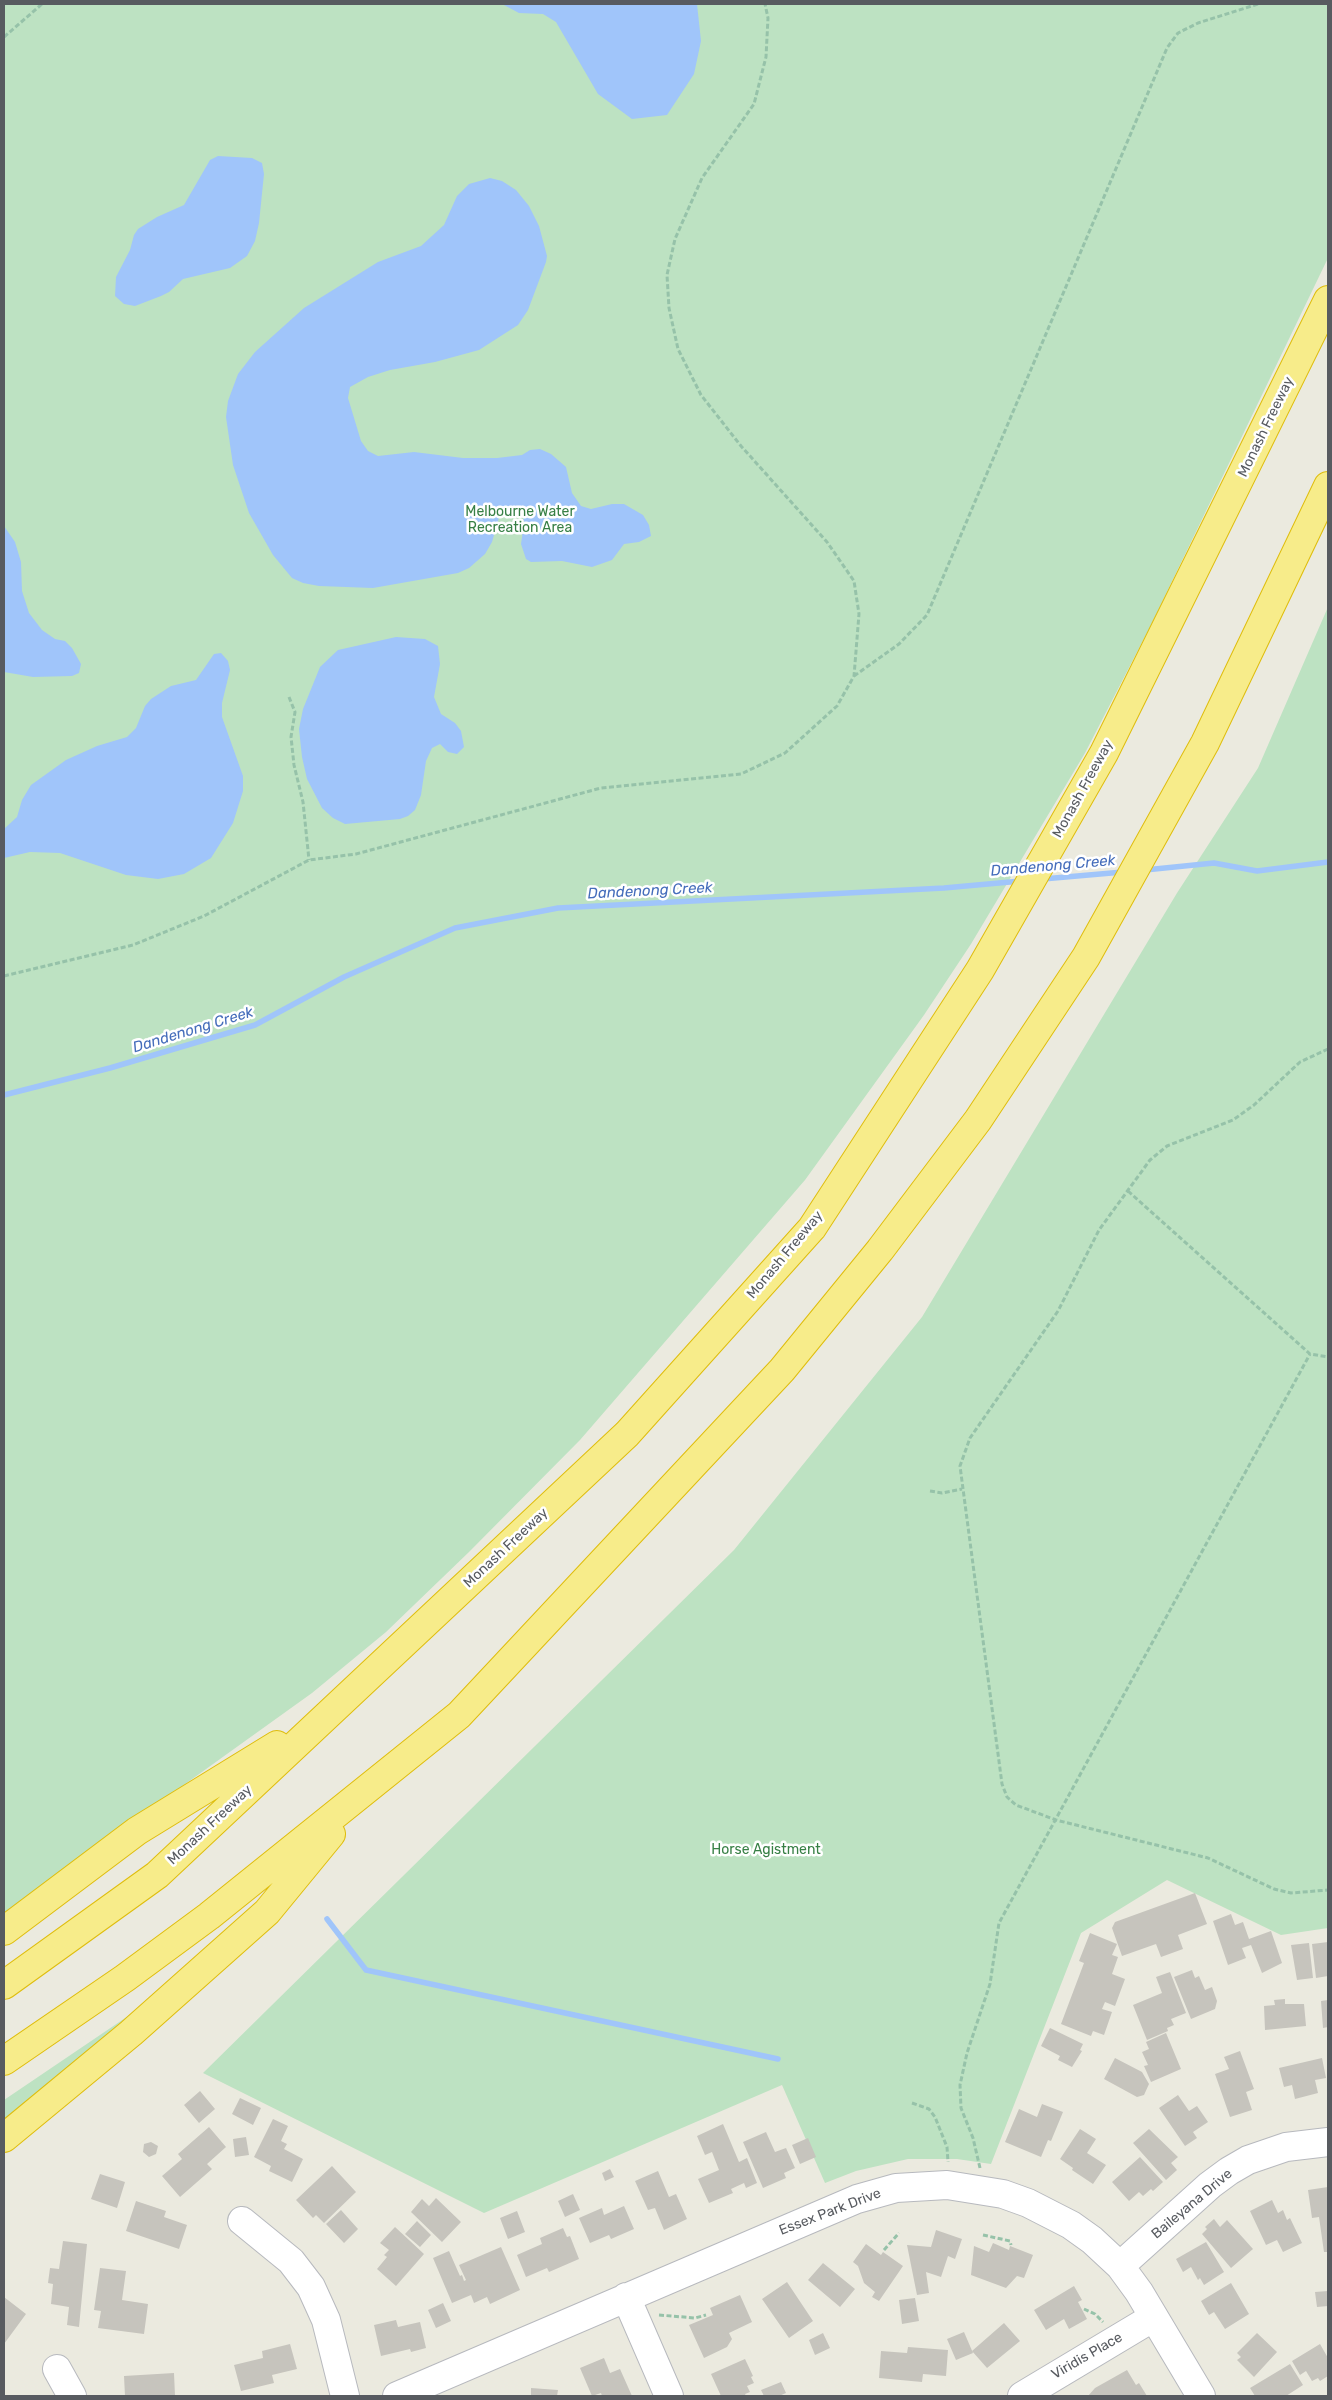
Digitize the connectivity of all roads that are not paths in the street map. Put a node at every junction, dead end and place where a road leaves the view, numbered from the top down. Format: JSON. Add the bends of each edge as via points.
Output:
{"nodes":[{"id":1,"x":1328,"y":300,"type":"edge"},
{"id":2,"x":1328,"y":486,"type":"edge"},
{"id":3,"x":324,"y":1716,"type":"junction"},
{"id":4,"x":371,"y":1784,"type":"junction"},
{"id":5,"x":4,"y":1931,"type":"edge"},
{"id":6,"x":4,"y":1984,"type":"edge"},
{"id":7,"x":4,"y":2061,"type":"edge"},
{"id":8,"x":4,"y":2138,"type":"edge"},
{"id":9,"x":1328,"y":2142,"type":"edge"},
{"id":10,"x":242,"y":2221,"type":"dead end"},
{"id":11,"x":1120,"y":2266,"type":"junction"},
{"id":12,"x":626,"y":2297,"type":"junction"},
{"id":13,"x":1154,"y":2316,"type":"junction"},
{"id":14,"x":57,"y":2369,"type":"dead end"},
{"id":15,"x":72,"y":2396,"type":"edge"},
{"id":16,"x":345,"y":2396,"type":"edge"},
{"id":17,"x":397,"y":2396,"type":"edge"},
{"id":18,"x":668,"y":2396,"type":"edge"},
{"id":19,"x":1022,"y":2396,"type":"edge"},
{"id":20,"x":1201,"y":2396,"type":"edge"}],
"edges":[{"from":1,"to":3,"type":"highway","name":"Monash Freeway","via":[[1104,753],[980,970],[812,1228],[628,1434]]},
{"from":2,"to":4,"type":"highway","via":[[1204,744],[1086,957],[978,1120],[880,1250],[782,1370],[460,1715]]},
{"from":3,"to":5,"type":"highway","via":[[137,1831]]},
{"from":3,"to":6,"type":"highway","name":"Monash Freeway","via":[[157,1875]]},
{"from":4,"to":7,"type":"highway","via":[[209,1916]]},
{"from":4,"to":8,"type":"highway","via":[[267,1912],[145,2021]]},
{"from":9,"to":11,"type":"street","name":"Baileyana Drive","via":[[1278,2149],[1229,2171]]},
{"from":10,"to":16,"type":"street","via":[[291,2261],[311,2287],[326,2320]]},
{"from":11,"to":12,"type":"street","name":"Essex Park Drive","via":[[1092,2240],[1051,2214],[1003,2194],[947,2185],[912,2186],[857,2198]]},
{"from":11,"to":13,"type":"street","name":"Essex Park Drive"},
{"from":12,"to":17,"type":"street","name":"Essex Park Drive"},
{"from":12,"to":18,"type":"street"},
{"from":13,"to":19,"type":"street","name":"Viridis Place"},
{"from":13,"to":20,"type":"street","name":"Essex Park Drive"},
{"from":14,"to":15,"type":"street"}]}
